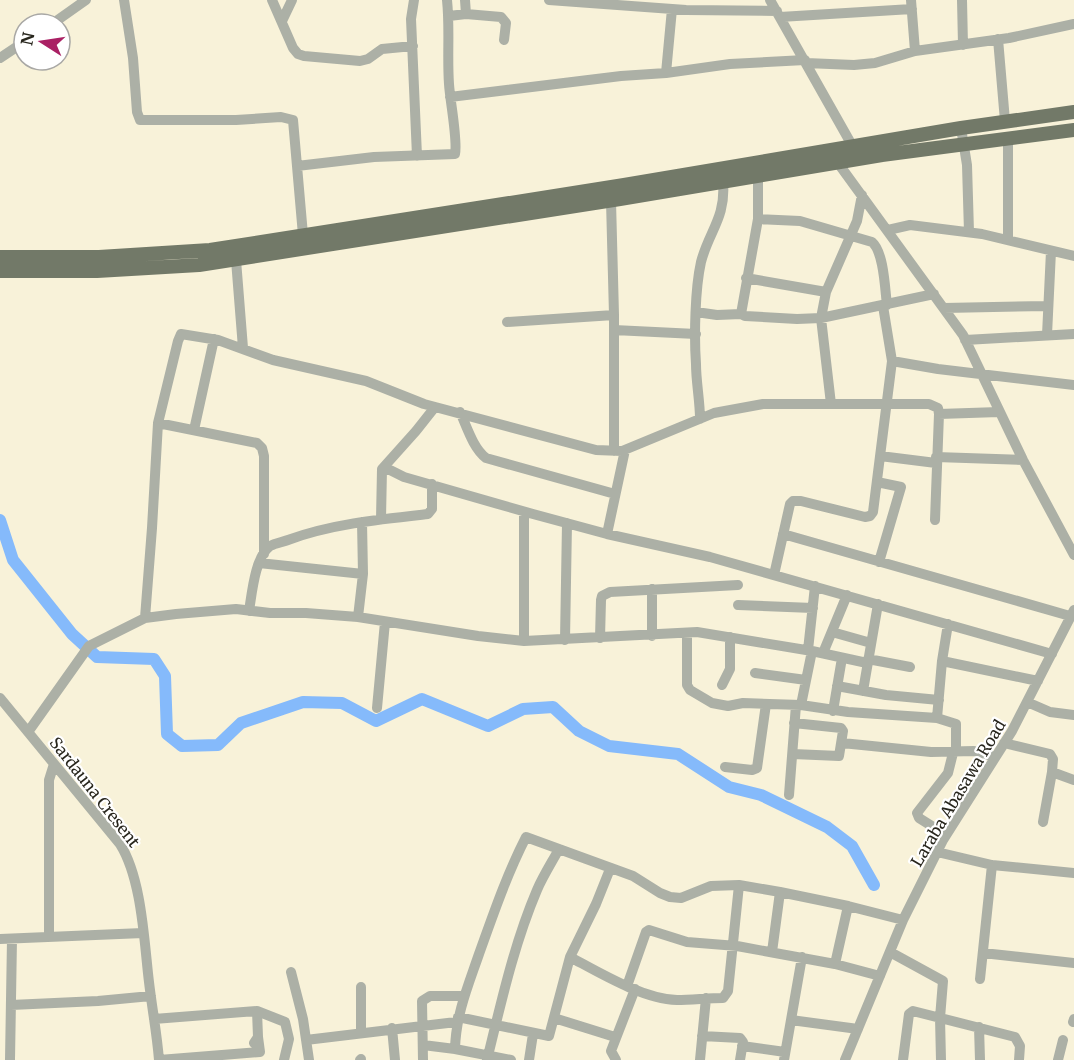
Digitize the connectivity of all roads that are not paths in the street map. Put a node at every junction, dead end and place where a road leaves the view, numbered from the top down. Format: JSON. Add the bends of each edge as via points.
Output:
{"nodes":[{"id":1,"x":86,"y":0,"type":"edge"},
{"id":2,"x":124,"y":0,"type":"edge"},
{"id":3,"x":272,"y":0,"type":"edge"},
{"id":4,"x":292,"y":0,"type":"edge"},
{"id":5,"x":414,"y":0,"type":"edge"},
{"id":6,"x":447,"y":0,"type":"edge"},
{"id":7,"x":465,"y":0,"type":"edge"},
{"id":8,"x":549,"y":0,"type":"edge"},
{"id":9,"x":770,"y":0,"type":"edge"},
{"id":10,"x":962,"y":0,"type":"edge"},
{"id":11,"x":912,"y":4,"type":"edge"},
{"id":12,"x":672,"y":9,"type":"junction"},
{"id":13,"x":69,"y":12,"type":"edge"},
{"id":14,"x":466,"y":14,"type":"junction"},
{"id":15,"x":778,"y":14,"type":"junction"},
{"id":16,"x":449,"y":16,"type":"junction"},
{"id":17,"x":282,"y":21,"type":"junction"},
{"id":18,"x":1074,"y":24,"type":"edge"},
{"id":19,"x":998,"y":39,"type":"junction"},
{"id":20,"x":504,"y":40,"type":"dead end"},
{"id":21,"x":413,"y":45,"type":"junction"},
{"id":22,"x":963,"y":45,"type":"junction"},
{"id":23,"x":915,"y":51,"type":"junction"},
{"id":24,"x":805,"y":61,"type":"junction"},
{"id":25,"x":666,"y":74,"type":"junction"},
{"id":26,"x":450,"y":97,"type":"junction"},
{"id":27,"x":1074,"y":112,"type":"edge"},
{"id":28,"x":1005,"y":121,"type":"junction"},
{"id":29,"x":961,"y":128,"type":"junction"},
{"id":30,"x":1074,"y":130,"type":"edge"},
{"id":31,"x":1008,"y":138,"type":"junction"},
{"id":32,"x":963,"y":144,"type":"junction"},
{"id":33,"x":853,"y":147,"type":"junction"},
{"id":34,"x":417,"y":156,"type":"junction"},
{"id":35,"x":838,"y":163,"type":"junction"},
{"id":36,"x":297,"y":166,"type":"junction"},
{"id":37,"x":758,"y":177,"type":"junction"},
{"id":38,"x":723,"y":182,"type":"junction"},
{"id":39,"x":862,"y":195,"type":"junction"},
{"id":40,"x":611,"y":201,"type":"junction"},
{"id":41,"x":758,"y":219,"type":"junction"},
{"id":42,"x":888,"y":230,"type":"junction"},
{"id":43,"x":969,"y":232,"type":"junction"},
{"id":44,"x":303,"y":235,"type":"junction"},
{"id":45,"x":851,"y":237,"type":"junction"},
{"id":46,"x":1008,"y":240,"type":"junction"},
{"id":47,"x":1051,"y":251,"type":"junction"},
{"id":48,"x":1074,"y":255,"type":"edge"},
{"id":49,"x":0,"y":257,"type":"edge"},
{"id":50,"x":236,"y":260,"type":"junction"},
{"id":51,"x":0,"y":271,"type":"edge"},
{"id":52,"x":746,"y":278,"type":"junction"},
{"id":53,"x":826,"y":292,"type":"junction"},
{"id":54,"x":934,"y":294,"type":"junction"},
{"id":55,"x":885,"y":306,"type":"junction"},
{"id":56,"x":1047,"y":306,"type":"junction"},
{"id":57,"x":944,"y":308,"type":"junction"},
{"id":58,"x":696,"y":312,"type":"junction"},
{"id":59,"x":741,"y":314,"type":"junction"},
{"id":60,"x":614,"y":315,"type":"junction"},
{"id":61,"x":821,"y":318,"type":"junction"},
{"id":62,"x":507,"y":322,"type":"dead end"},
{"id":63,"x":614,"y":330,"type":"junction"},
{"id":64,"x":696,"y":334,"type":"junction"},
{"id":65,"x":1074,"y":334,"type":"edge"},
{"id":66,"x":1047,"y":335,"type":"junction"},
{"id":67,"x":214,"y":339,"type":"junction"},
{"id":68,"x":965,"y":340,"type":"junction"},
{"id":69,"x":243,"y":348,"type":"junction"},
{"id":70,"x":892,"y":361,"type":"junction"},
{"id":71,"x":982,"y":375,"type":"junction"},
{"id":72,"x":1074,"y":385,"type":"edge"},
{"id":73,"x":831,"y":404,"type":"junction"},
{"id":74,"x":886,"y":404,"type":"junction"},
{"id":75,"x":435,"y":406,"type":"junction"},
{"id":76,"x":460,"y":412,"type":"junction"},
{"id":77,"x":999,"y":412,"type":"junction"},
{"id":78,"x":939,"y":414,"type":"junction"},
{"id":79,"x":700,"y":419,"type":"junction"},
{"id":80,"x":158,"y":423,"type":"junction"},
{"id":81,"x":194,"y":430,"type":"junction"},
{"id":82,"x":620,"y":451,"type":"junction"},
{"id":83,"x":880,"y":456,"type":"junction"},
{"id":84,"x":936,"y":460,"type":"junction"},
{"id":85,"x":1023,"y":460,"type":"junction"},
{"id":86,"x":384,"y":467,"type":"junction"},
{"id":87,"x":877,"y":482,"type":"junction"},
{"id":88,"x":432,"y":484,"type":"junction"},
{"id":89,"x":615,"y":494,"type":"junction"},
{"id":90,"x":524,"y":512,"type":"junction"},
{"id":91,"x":381,"y":519,"type":"junction"},
{"id":92,"x":935,"y":520,"type":"dead end"},
{"id":93,"x":362,"y":522,"type":"junction"},
{"id":94,"x":567,"y":523,"type":"junction"},
{"id":95,"x":607,"y":534,"type":"junction"},
{"id":96,"x":783,"y":534,"type":"junction"},
{"id":97,"x":1074,"y":555,"type":"edge"},
{"id":98,"x":261,"y":559,"type":"junction"},
{"id":99,"x":879,"y":562,"type":"junction"},
{"id":100,"x":363,"y":574,"type":"junction"},
{"id":101,"x":774,"y":575,"type":"junction"},
{"id":102,"x":738,"y":585,"type":"dead end"},
{"id":103,"x":815,"y":586,"type":"junction"},
{"id":104,"x":652,"y":589,"type":"junction"},
{"id":105,"x":848,"y":595,"type":"junction"},
{"id":106,"x":878,"y":604,"type":"junction"},
{"id":107,"x":738,"y":605,"type":"dead end"},
{"id":108,"x":813,"y":608,"type":"junction"},
{"id":109,"x":249,"y":610,"type":"junction"},
{"id":110,"x":1072,"y":613,"type":"edge"},
{"id":111,"x":358,"y":617,"type":"junction"},
{"id":112,"x":144,"y":618,"type":"junction"},
{"id":113,"x":385,"y":622,"type":"junction"},
{"id":114,"x":948,"y":624,"type":"junction"},
{"id":115,"x":832,"y":632,"type":"junction"},
{"id":116,"x":687,"y":633,"type":"junction"},
{"id":117,"x":652,"y":636,"type":"junction"},
{"id":118,"x":730,"y":637,"type":"junction"},
{"id":119,"x":600,"y":638,"type":"junction"},
{"id":120,"x":566,"y":640,"type":"junction"},
{"id":121,"x":524,"y":641,"type":"junction"},
{"id":122,"x":871,"y":643,"type":"junction"},
{"id":123,"x":814,"y":651,"type":"junction"},
{"id":124,"x":1052,"y":654,"type":"junction"},
{"id":125,"x":842,"y":658,"type":"junction"},
{"id":126,"x":868,"y":661,"type":"junction"},
{"id":127,"x":942,"y":661,"type":"junction"},
{"id":128,"x":910,"y":668,"type":"dead end"},
{"id":129,"x":755,"y":673,"type":"dead end"},
{"id":130,"x":806,"y":680,"type":"junction"},
{"id":131,"x":1038,"y":681,"type":"junction"},
{"id":132,"x":722,"y":686,"type":"dead end"},
{"id":133,"x":837,"y":686,"type":"junction"},
{"id":134,"x":863,"y":691,"type":"junction"},
{"id":135,"x":0,"y":698,"type":"edge"},
{"id":136,"x":939,"y":700,"type":"junction"},
{"id":137,"x":1027,"y":702,"type":"junction"},
{"id":138,"x":766,"y":704,"type":"junction"},
{"id":139,"x":798,"y":705,"type":"junction"},
{"id":140,"x":378,"y":708,"type":"dead end"},
{"id":141,"x":833,"y":711,"type":"junction"},
{"id":142,"x":1074,"y":715,"type":"edge"},
{"id":143,"x":937,"y":718,"type":"junction"},
{"id":144,"x":794,"y":723,"type":"junction"},
{"id":145,"x":28,"y":732,"type":"junction"},
{"id":146,"x":842,"y":743,"type":"junction"},
{"id":147,"x":1004,"y":743,"type":"junction"},
{"id":148,"x":955,"y":752,"type":"junction"},
{"id":149,"x":793,"y":754,"type":"junction"},
{"id":150,"x":995,"y":757,"type":"junction"},
{"id":151,"x":54,"y":764,"type":"junction"},
{"id":152,"x":725,"y":767,"type":"dead end"},
{"id":153,"x":1052,"y":772,"type":"junction"},
{"id":154,"x":1074,"y":780,"type":"edge"},
{"id":155,"x":789,"y":795,"type":"dead end"},
{"id":156,"x":1043,"y":822,"type":"dead end"},
{"id":157,"x":946,"y":835,"type":"junction"},
{"id":158,"x":559,"y":849,"type":"junction"},
{"id":159,"x":937,"y":852,"type":"junction"},
{"id":160,"x":992,"y":865,"type":"junction"},
{"id":161,"x":610,"y":869,"type":"junction"},
{"id":162,"x":1074,"y":873,"type":"edge"},
{"id":163,"x":739,"y":885,"type":"junction"},
{"id":164,"x":780,"y":892,"type":"junction"},
{"id":165,"x":848,"y":906,"type":"junction"},
{"id":166,"x":903,"y":920,"type":"junction"},
{"id":167,"x":143,"y":933,"type":"junction"},
{"id":168,"x":49,"y":938,"type":"junction"},
{"id":169,"x":6,"y":939,"type":"edge"},
{"id":170,"x":733,"y":945,"type":"junction"},
{"id":171,"x":772,"y":952,"type":"junction"},
{"id":172,"x":890,"y":952,"type":"junction"},
{"id":173,"x":983,"y":953,"type":"junction"},
{"id":174,"x":570,"y":957,"type":"junction"},
{"id":175,"x":802,"y":957,"type":"junction"},
{"id":176,"x":1074,"y":963,"type":"edge"},
{"id":177,"x":835,"y":964,"type":"junction"},
{"id":178,"x":291,"y":972,"type":"dead end"},
{"id":179,"x":880,"y":976,"type":"junction"},
{"id":180,"x":980,"y":979,"type":"dead end"},
{"id":181,"x":361,"y":987,"type":"dead end"},
{"id":182,"x":631,"y":988,"type":"junction"},
{"id":183,"x":151,"y":996,"type":"junction"},
{"id":184,"x":464,"y":996,"type":"junction"},
{"id":185,"x":706,"y":998,"type":"junction"},
{"id":186,"x":11,"y":1005,"type":"junction"},
{"id":187,"x":257,"y":1011,"type":"junction"},
{"id":188,"x":554,"y":1018,"type":"junction"},
{"id":189,"x":940,"y":1018,"type":"junction"},
{"id":190,"x":154,"y":1019,"type":"junction"},
{"id":191,"x":457,"y":1019,"type":"junction"},
{"id":192,"x":791,"y":1020,"type":"junction"},
{"id":193,"x":422,"y":1024,"type":"junction"},
{"id":194,"x":496,"y":1025,"type":"junction"},
{"id":195,"x":979,"y":1027,"type":"junction"},
{"id":196,"x":392,"y":1029,"type":"junction"},
{"id":197,"x":858,"y":1029,"type":"junction"},
{"id":198,"x":361,"y":1033,"type":"junction"},
{"id":199,"x":533,"y":1034,"type":"junction"},
{"id":200,"x":702,"y":1036,"type":"junction"},
{"id":201,"x":615,"y":1037,"type":"junction"},
{"id":202,"x":306,"y":1040,"type":"junction"},
{"id":203,"x":1063,"y":1040,"type":"dead end"},
{"id":204,"x":423,"y":1045,"type":"junction"},
{"id":205,"x":742,"y":1046,"type":"junction"},
{"id":206,"x":455,"y":1049,"type":"junction"},
{"id":207,"x":784,"y":1056,"type":"edge"},
{"id":208,"x":212,"y":1058,"type":"edge"},
{"id":209,"x":488,"y":1058,"type":"edge"},
{"id":210,"x":10,"y":1060,"type":"edge"},
{"id":211,"x":159,"y":1060,"type":"edge"},
{"id":212,"x":284,"y":1060,"type":"edge"},
{"id":213,"x":309,"y":1060,"type":"edge"},
{"id":214,"x":395,"y":1060,"type":"edge"},
{"id":215,"x":423,"y":1060,"type":"edge"},
{"id":216,"x":511,"y":1060,"type":"edge"},
{"id":217,"x":529,"y":1060,"type":"edge"},
{"id":218,"x":616,"y":1060,"type":"edge"},
{"id":219,"x":700,"y":1060,"type":"edge"},
{"id":220,"x":740,"y":1060,"type":"edge"},
{"id":221,"x":845,"y":1060,"type":"edge"},
{"id":222,"x":903,"y":1060,"type":"edge"},
{"id":223,"x":941,"y":1060,"type":"edge"},
{"id":224,"x":980,"y":1060,"type":"edge"},
{"id":225,"x":1018,"y":1060,"type":"edge"},
{"id":226,"x":1058,"y":1060,"type":"edge"}],
"edges":[{"from":1,"to":13,"type":"street"},
{"from":2,"to":36,"type":"street","via":[[140,120],[289,118],[293,120]]},
{"from":3,"to":17,"type":"street"},
{"from":4,"to":17,"type":"street"},
{"from":5,"to":21,"type":"street"},
{"from":6,"to":16,"type":"street"},
{"from":7,"to":14,"type":"street"},
{"from":8,"to":12,"type":"street"},
{"from":9,"to":15,"type":"street"},
{"from":10,"to":22,"type":"street"},
{"from":11,"to":15,"type":"street"},
{"from":11,"to":23,"type":"street"},
{"from":12,"to":15,"type":"street"},
{"from":12,"to":25,"type":"street"},
{"from":14,"to":16,"type":"street"},
{"from":14,"to":20,"type":"street","via":[[504,18]]},
{"from":15,"to":24,"type":"street"},
{"from":16,"to":26,"type":"street"},
{"from":17,"to":21,"type":"street","via":[[293,48],[304,56],[360,60],[382,49]]},
{"from":18,"to":19,"type":"street"},
{"from":19,"to":22,"type":"street"},
{"from":19,"to":28,"type":"street"},
{"from":21,"to":34,"type":"street"},
{"from":22,"to":23,"type":"street"},
{"from":23,"to":24,"type":"street","via":[[854,65]]},
{"from":24,"to":25,"type":"street","via":[[730,64]]},
{"from":24,"to":33,"type":"street"},
{"from":25,"to":26,"type":"street"},
{"from":26,"to":34,"type":"street","via":[[455,154]]},
{"from":27,"to":28,"type":"main road"},
{"from":28,"to":29,"type":"main road"},
{"from":29,"to":32,"type":"street"},
{"from":29,"to":33,"type":"main road"},
{"from":30,"to":31,"type":"main road"},
{"from":31,"to":32,"type":"main road"},
{"from":31,"to":46,"type":"street"},
{"from":32,"to":35,"type":"main road"},
{"from":32,"to":43,"type":"street","via":[[968,165]]},
{"from":33,"to":44,"type":"main road"},
{"from":34,"to":36,"type":"street"},
{"from":35,"to":37,"type":"main road"},
{"from":35,"to":39,"type":"street"},
{"from":36,"to":44,"type":"street"},
{"from":37,"to":38,"type":"main road"},
{"from":37,"to":41,"type":"street"},
{"from":38,"to":40,"type":"main road"},
{"from":38,"to":58,"type":"street","via":[[723,207],[701,261]]},
{"from":39,"to":42,"type":"street"},
{"from":39,"to":45,"type":"street"},
{"from":40,"to":50,"type":"main road"},
{"from":40,"to":60,"type":"street"},
{"from":41,"to":45,"type":"street","via":[[800,220]]},
{"from":41,"to":52,"type":"street"},
{"from":42,"to":43,"type":"street","via":[[910,225]]},
{"from":42,"to":54,"type":"street"},
{"from":43,"to":46,"type":"street"},
{"from":44,"to":49,"type":"main road","via":[[210,250]]},
{"from":45,"to":53,"type":"street"},
{"from":45,"to":55,"type":"street","via":[[876,246]]},
{"from":46,"to":47,"type":"street"},
{"from":47,"to":48,"type":"street"},
{"from":47,"to":56,"type":"street"},
{"from":50,"to":51,"type":"main road","via":[[97,271]]},
{"from":50,"to":69,"type":"street"},
{"from":52,"to":53,"type":"street"},
{"from":52,"to":59,"type":"street"},
{"from":53,"to":61,"type":"street"},
{"from":54,"to":55,"type":"street"},
{"from":54,"to":57,"type":"street"},
{"from":55,"to":61,"type":"street"},
{"from":55,"to":70,"type":"street"},
{"from":56,"to":57,"type":"street"},
{"from":56,"to":66,"type":"street"},
{"from":57,"to":68,"type":"street"},
{"from":58,"to":59,"type":"street"},
{"from":58,"to":64,"type":"street"},
{"from":59,"to":61,"type":"street"},
{"from":60,"to":62,"type":"street"},
{"from":60,"to":63,"type":"street"},
{"from":61,"to":73,"type":"street"},
{"from":63,"to":64,"type":"street"},
{"from":63,"to":82,"type":"street"},
{"from":64,"to":79,"type":"street"},
{"from":65,"to":66,"type":"street"},
{"from":66,"to":68,"type":"street"},
{"from":67,"to":69,"type":"street"},
{"from":67,"to":80,"type":"street","via":[[179,336]]},
{"from":67,"to":81,"type":"street"},
{"from":68,"to":71,"type":"street"},
{"from":69,"to":75,"type":"street","via":[[273,360],[374,383]]},
{"from":70,"to":71,"type":"street"},
{"from":70,"to":74,"type":"street"},
{"from":71,"to":72,"type":"street"},
{"from":71,"to":77,"type":"street"},
{"from":73,"to":74,"type":"street"},
{"from":73,"to":79,"type":"street","via":[[763,404]]},
{"from":74,"to":78,"type":"street","via":[[929,404],[938,408]]},
{"from":74,"to":83,"type":"street"},
{"from":75,"to":76,"type":"street"},
{"from":75,"to":86,"type":"street"},
{"from":76,"to":82,"type":"street","via":[[538,436],[596,450]]},
{"from":76,"to":89,"type":"street","via":[[486,458]]},
{"from":77,"to":78,"type":"street"},
{"from":77,"to":85,"type":"street"},
{"from":78,"to":84,"type":"street"},
{"from":79,"to":82,"type":"street"},
{"from":80,"to":81,"type":"street"},
{"from":80,"to":112,"type":"street"},
{"from":81,"to":98,"type":"street","via":[[257,443],[262,448]]},
{"from":82,"to":89,"type":"street"},
{"from":83,"to":84,"type":"street"},
{"from":83,"to":87,"type":"street"},
{"from":84,"to":85,"type":"street"},
{"from":84,"to":92,"type":"street"},
{"from":85,"to":97,"type":"street"},
{"from":86,"to":88,"type":"street"},
{"from":86,"to":91,"type":"street"},
{"from":87,"to":96,"type":"street","via":[[870,516],[794,501]]},
{"from":87,"to":99,"type":"street","via":[[901,487]]},
{"from":88,"to":90,"type":"street"},
{"from":88,"to":91,"type":"street","via":[[431,512]]},
{"from":89,"to":95,"type":"street"},
{"from":90,"to":94,"type":"street"},
{"from":90,"to":121,"type":"street"},
{"from":91,"to":93,"type":"street"},
{"from":93,"to":98,"type":"street","via":[[300,535],[270,546]]},
{"from":93,"to":100,"type":"street"},
{"from":94,"to":95,"type":"street"},
{"from":94,"to":120,"type":"street"},
{"from":95,"to":101,"type":"street"},
{"from":96,"to":99,"type":"street"},
{"from":96,"to":101,"type":"street"},
{"from":98,"to":100,"type":"street"},
{"from":98,"to":109,"type":"street"},
{"from":99,"to":110,"type":"street"},
{"from":100,"to":111,"type":"street"},
{"from":101,"to":103,"type":"street"},
{"from":102,"to":104,"type":"street"},
{"from":103,"to":105,"type":"street"},
{"from":103,"to":108,"type":"street"},
{"from":104,"to":117,"type":"street"},
{"from":104,"to":119,"type":"street","via":[[610,591],[602,596]]},
{"from":105,"to":106,"type":"street"},
{"from":105,"to":115,"type":"street"},
{"from":106,"to":114,"type":"street"},
{"from":106,"to":122,"type":"street"},
{"from":107,"to":108,"type":"street"},
{"from":108,"to":123,"type":"street"},
{"from":109,"to":111,"type":"street"},
{"from":109,"to":112,"type":"street"},
{"from":110,"to":124,"type":"street","name":"Laraba Abasawa Road"},
{"from":111,"to":113,"type":"street"},
{"from":112,"to":145,"type":"street","via":[[87,648]]},
{"from":113,"to":121,"type":"street"},
{"from":113,"to":140,"type":"street"},
{"from":114,"to":124,"type":"street"},
{"from":114,"to":127,"type":"street"},
{"from":115,"to":122,"type":"street"},
{"from":115,"to":123,"type":"street"},
{"from":116,"to":117,"type":"street"},
{"from":116,"to":118,"type":"street"},
{"from":116,"to":138,"type":"street","via":[[686,681],[690,690],[712,703]]},
{"from":117,"to":119,"type":"street"},
{"from":118,"to":123,"type":"street"},
{"from":118,"to":132,"type":"street","via":[[730,669]]},
{"from":119,"to":120,"type":"street"},
{"from":120,"to":121,"type":"street"},
{"from":122,"to":126,"type":"street"},
{"from":123,"to":125,"type":"street"},
{"from":123,"to":130,"type":"street"},
{"from":124,"to":131,"type":"street","name":"Laraba Abasawa Road"},
{"from":125,"to":126,"type":"street"},
{"from":125,"to":133,"type":"street"},
{"from":126,"to":128,"type":"street"},
{"from":126,"to":134,"type":"street"},
{"from":127,"to":131,"type":"street"},
{"from":127,"to":136,"type":"street"},
{"from":129,"to":130,"type":"street"},
{"from":130,"to":139,"type":"street"},
{"from":131,"to":137,"type":"street","name":"Laraba Abasawa Road"},
{"from":133,"to":134,"type":"street"},
{"from":133,"to":141,"type":"street"},
{"from":134,"to":136,"type":"street"},
{"from":135,"to":145,"type":"street","name":"Sardauna Cresent"},
{"from":136,"to":143,"type":"street"},
{"from":137,"to":142,"type":"street","via":[[1050,712]]},
{"from":137,"to":147,"type":"street","name":"Laraba Abasawa Road"},
{"from":138,"to":139,"type":"street"},
{"from":138,"to":152,"type":"street","via":[[757,768]]},
{"from":139,"to":141,"type":"street"},
{"from":139,"to":144,"type":"street"},
{"from":141,"to":143,"type":"street"},
{"from":143,"to":148,"type":"street","via":[[956,724]]},
{"from":144,"to":146,"type":"street","via":[[841,728]]},
{"from":144,"to":149,"type":"street"},
{"from":145,"to":151,"type":"street","name":"Sardauna Cresent"},
{"from":146,"to":148,"type":"street"},
{"from":146,"to":149,"type":"street","via":[[837,756]]},
{"from":147,"to":150,"type":"street","name":"Laraba Abasawa Road"},
{"from":147,"to":153,"type":"street","via":[[1050,754]]},
{"from":148,"to":150,"type":"street","via":[[974,751]]},
{"from":148,"to":157,"type":"street","via":[[948,772],[917,813]]},
{"from":149,"to":155,"type":"street"},
{"from":150,"to":157,"type":"street","name":"Laraba Abasawa Road"},
{"from":151,"to":167,"type":"street","name":"Sardauna Cresent","via":[[128,857]]},
{"from":151,"to":168,"type":"street","via":[[49,780]]},
{"from":153,"to":154,"type":"street"},
{"from":153,"to":156,"type":"street"},
{"from":157,"to":159,"type":"street","name":"Laraba Abasawa Road"},
{"from":158,"to":161,"type":"street"},
{"from":158,"to":184,"type":"street","via":[[525,838]]},
{"from":158,"to":194,"type":"street","via":[[527,917]]},
{"from":159,"to":160,"type":"street"},
{"from":159,"to":166,"type":"street","name":"Laraba Abasawa Road"},
{"from":160,"to":162,"type":"street"},
{"from":160,"to":173,"type":"street"},
{"from":161,"to":163,"type":"street","via":[[640,879],[670,897],[681,898],[711,886]]},
{"from":161,"to":174,"type":"street"},
{"from":163,"to":164,"type":"street"},
{"from":163,"to":170,"type":"street"},
{"from":164,"to":165,"type":"street"},
{"from":164,"to":171,"type":"street"},
{"from":165,"to":166,"type":"street"},
{"from":165,"to":177,"type":"street"},
{"from":166,"to":172,"type":"street","name":"Laraba Abasawa Road"},
{"from":167,"to":168,"type":"street"},
{"from":167,"to":183,"type":"street","name":"Sardauna Cresent"},
{"from":168,"to":169,"type":"street"},
{"from":169,"to":186,"type":"street"},
{"from":170,"to":171,"type":"street"},
{"from":170,"to":182,"type":"street","via":[[687,942],[647,930]]},
{"from":170,"to":185,"type":"street","via":[[727,994],[723,998]]},
{"from":171,"to":175,"type":"street"},
{"from":172,"to":179,"type":"street","name":"Laraba Abasawa Road"},
{"from":172,"to":189,"type":"street","via":[[943,981]]},
{"from":173,"to":176,"type":"street"},
{"from":173,"to":180,"type":"street"},
{"from":174,"to":182,"type":"street"},
{"from":174,"to":188,"type":"street"},
{"from":175,"to":177,"type":"street"},
{"from":175,"to":192,"type":"street"},
{"from":177,"to":179,"type":"street"},
{"from":178,"to":202,"type":"street"},
{"from":179,"to":197,"type":"street","name":"Laraba Abasawa Road"},
{"from":181,"to":198,"type":"street"},
{"from":182,"to":185,"type":"street","via":[[666,999]]},
{"from":182,"to":201,"type":"street"},
{"from":183,"to":186,"type":"street"},
{"from":183,"to":190,"type":"street","name":"Sardauna Cresent"},
{"from":184,"to":191,"type":"street"},
{"from":184,"to":193,"type":"street","via":[[424,998]]},
{"from":185,"to":200,"type":"street"},
{"from":186,"to":210,"type":"street"},
{"from":187,"to":190,"type":"street"},
{"from":187,"to":208,"type":"street","via":[[260,1052]]},
{"from":187,"to":212,"type":"street","via":[[285,1022],[290,1039]]},
{"from":188,"to":199,"type":"street","via":[[549,1036]]},
{"from":188,"to":201,"type":"street"},
{"from":189,"to":195,"type":"street"},
{"from":189,"to":222,"type":"street","via":[[911,1012]]},
{"from":189,"to":223,"type":"street"},
{"from":190,"to":211,"type":"street","name":"Sardauna Cresent"},
{"from":191,"to":193,"type":"street"},
{"from":191,"to":194,"type":"street"},
{"from":191,"to":206,"type":"street"},
{"from":192,"to":197,"type":"street"},
{"from":192,"to":207,"type":"street"},
{"from":193,"to":196,"type":"street"},
{"from":193,"to":204,"type":"street"},
{"from":194,"to":199,"type":"street"},
{"from":194,"to":209,"type":"street"},
{"from":195,"to":224,"type":"street"},
{"from":195,"to":225,"type":"street","via":[[1015,1037],[1020,1046]]},
{"from":196,"to":198,"type":"street"},
{"from":196,"to":214,"type":"street"},
{"from":197,"to":221,"type":"street","name":"Laraba Abasawa Road"},
{"from":198,"to":202,"type":"street"},
{"from":199,"to":217,"type":"street"},
{"from":200,"to":205,"type":"street","via":[[737,1037]]},
{"from":200,"to":219,"type":"street"},
{"from":201,"to":218,"type":"street","via":[[612,1051]]},
{"from":202,"to":213,"type":"street"},
{"from":203,"to":226,"type":"street"},
{"from":204,"to":206,"type":"street"},
{"from":204,"to":215,"type":"street"},
{"from":205,"to":207,"type":"street"},
{"from":205,"to":220,"type":"street"},
{"from":206,"to":209,"type":"street"},
{"from":208,"to":211,"type":"street"},
{"from":209,"to":216,"type":"street"}]}
